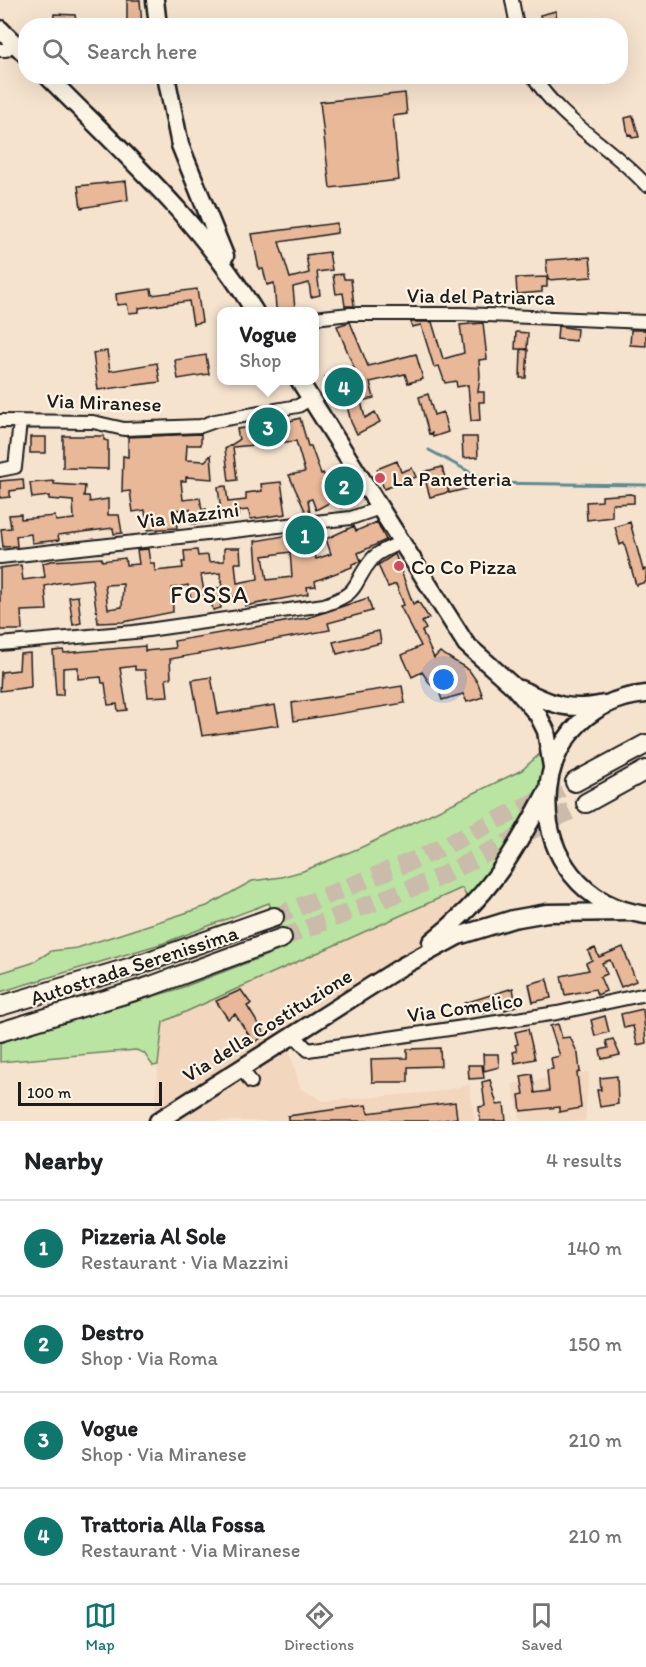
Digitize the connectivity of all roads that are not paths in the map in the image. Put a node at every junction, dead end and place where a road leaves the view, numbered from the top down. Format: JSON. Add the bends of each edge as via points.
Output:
{"nodes":[{"id":1,"x":154,"y":0,"type":"edge"},
{"id":2,"x":512,"y":0,"type":"edge"},
{"id":3,"x":157,"y":18,"type":"edge"},
{"id":4,"x":515,"y":18,"type":"edge"},
{"id":5,"x":0,"y":30,"type":"edge"},
{"id":6,"x":13,"y":49,"type":"edge"},
{"id":7,"x":55,"y":84,"type":"edge"},
{"id":8,"x":168,"y":84,"type":"edge"},
{"id":9,"x":540,"y":84,"type":"edge"},
{"id":10,"x":180,"y":145,"type":"junction"},
{"id":11,"x":188,"y":185,"type":"junction"},
{"id":12,"x":646,"y":185,"type":"edge"},
{"id":13,"x":169,"y":200,"type":"junction"},
{"id":14,"x":192,"y":224,"type":"junction"},
{"id":15,"x":237,"y":281,"type":"junction"},
{"id":16,"x":252,"y":307,"type":"edge"},
{"id":17,"x":319,"y":318,"type":"edge"},
{"id":18,"x":646,"y":322,"type":"edge"},
{"id":19,"x":301,"y":385,"type":"edge"},
{"id":20,"x":310,"y":399,"type":"junction"},
{"id":21,"x":0,"y":421,"type":"edge"},
{"id":22,"x":20,"y":422,"type":"junction"},
{"id":23,"x":0,"y":470,"type":"edge"},
{"id":24,"x":380,"y":508,"type":"junction"},
{"id":25,"x":401,"y":542,"type":"junction"},
{"id":26,"x":0,"y":557,"type":"edge"},
{"id":27,"x":0,"y":644,"type":"edge"},
{"id":28,"x":513,"y":686,"type":"junction"},
{"id":29,"x":646,"y":694,"type":"edge"},
{"id":30,"x":614,"y":702,"type":"junction"},
{"id":31,"x":646,"y":744,"type":"edge"},
{"id":32,"x":552,"y":767,"type":"junction"},
{"id":33,"x":646,"y":770,"type":"edge"},
{"id":34,"x":575,"y":782,"type":"tunnel mouth"},
{"id":35,"x":547,"y":790,"type":"junction"},
{"id":36,"x":586,"y":803,"type":"tunnel mouth"},
{"id":37,"x":629,"y":912,"type":"junction"},
{"id":38,"x":646,"y":915,"type":"edge"},
{"id":39,"x":274,"y":917,"type":"tunnel mouth"},
{"id":40,"x":282,"y":938,"type":"tunnel mouth"},
{"id":41,"x":401,"y":967,"type":"junction"},
{"id":42,"x":646,"y":994,"type":"edge"},
{"id":43,"x":0,"y":1006,"type":"edge"},
{"id":44,"x":0,"y":1032,"type":"edge"},
{"id":45,"x":294,"y":1035,"type":"junction"},
{"id":46,"x":241,"y":1067,"type":"junction"},
{"id":47,"x":251,"y":1082,"type":"dead end"},
{"id":48,"x":158,"y":1121,"type":"edge"}],
"edges":[{"from":1,"to":3,"type":"main road"},
{"from":2,"to":4,"type":"street"},
{"from":5,"to":6,"type":"main road"},
{"from":7,"to":13,"type":"main road"},
{"from":8,"to":10,"type":"main road"},
{"from":9,"to":12,"type":"street","via":[[566,114]]},
{"from":10,"to":11,"type":"main road"},
{"from":10,"to":15,"type":"main road"},
{"from":11,"to":13,"type":"main road","via":[[182,196]]},
{"from":11,"to":14,"type":"main road"},
{"from":13,"to":14,"type":"main road"},
{"from":14,"to":15,"type":"main road"},
{"from":15,"to":16,"type":"main road"},
{"from":17,"to":18,"type":"street","name":"Via del Patriarca","via":[[452,314]]},
{"from":19,"to":20,"type":"main road"},
{"from":20,"to":22,"type":"street","name":"Via Miranese","via":[[298,406],[201,426],[124,429],[93,422]]},
{"from":20,"to":24,"type":"main road"},
{"from":21,"to":22,"type":"street","name":"Via Miranese"},
{"from":22,"to":23,"type":"street","via":[[15,466]]},
{"from":24,"to":25,"type":"main road"},
{"from":24,"to":26,"type":"street","name":"Via Mazzini","via":[[351,518]]},
{"from":25,"to":27,"type":"street","via":[[374,556],[353,591],[324,605],[134,632]]},
{"from":25,"to":28,"type":"main road","via":[[466,644]]},
{"from":28,"to":30,"type":"main road","via":[[570,709]]},
{"from":28,"to":32,"type":"main road","via":[[543,723]]},
{"from":29,"to":30,"type":"main road"},
{"from":30,"to":32,"type":"main road","via":[[592,714],[573,732]]},
{"from":31,"to":34,"type":"highway"},
{"from":32,"to":35,"type":"main road"},
{"from":33,"to":36,"type":"highway"},
{"from":35,"to":37,"type":"main road","via":[[549,830],[563,864],[593,896]]},
{"from":35,"to":41,"type":"main road","via":[[492,885],[473,907]]},
{"from":37,"to":38,"type":"main road"},
{"from":37,"to":41,"type":"main road","via":[[547,913],[513,919],[458,936]]},
{"from":39,"to":43,"type":"highway","name":"Autostrada Serenissima","via":[[132,967]]},
{"from":40,"to":44,"type":"highway","name":"Autostrada Serenissima","via":[[151,986]]},
{"from":41,"to":45,"type":"main road","name":"Via della Costituzione"},
{"from":42,"to":45,"type":"street","name":"Via Comelico","via":[[557,1013],[308,1050]]},
{"from":45,"to":46,"type":"main road","name":"Via della Costituzione"},
{"from":46,"to":47,"type":"street"},
{"from":46,"to":48,"type":"main road","name":"Via della Costituzione"}]}
